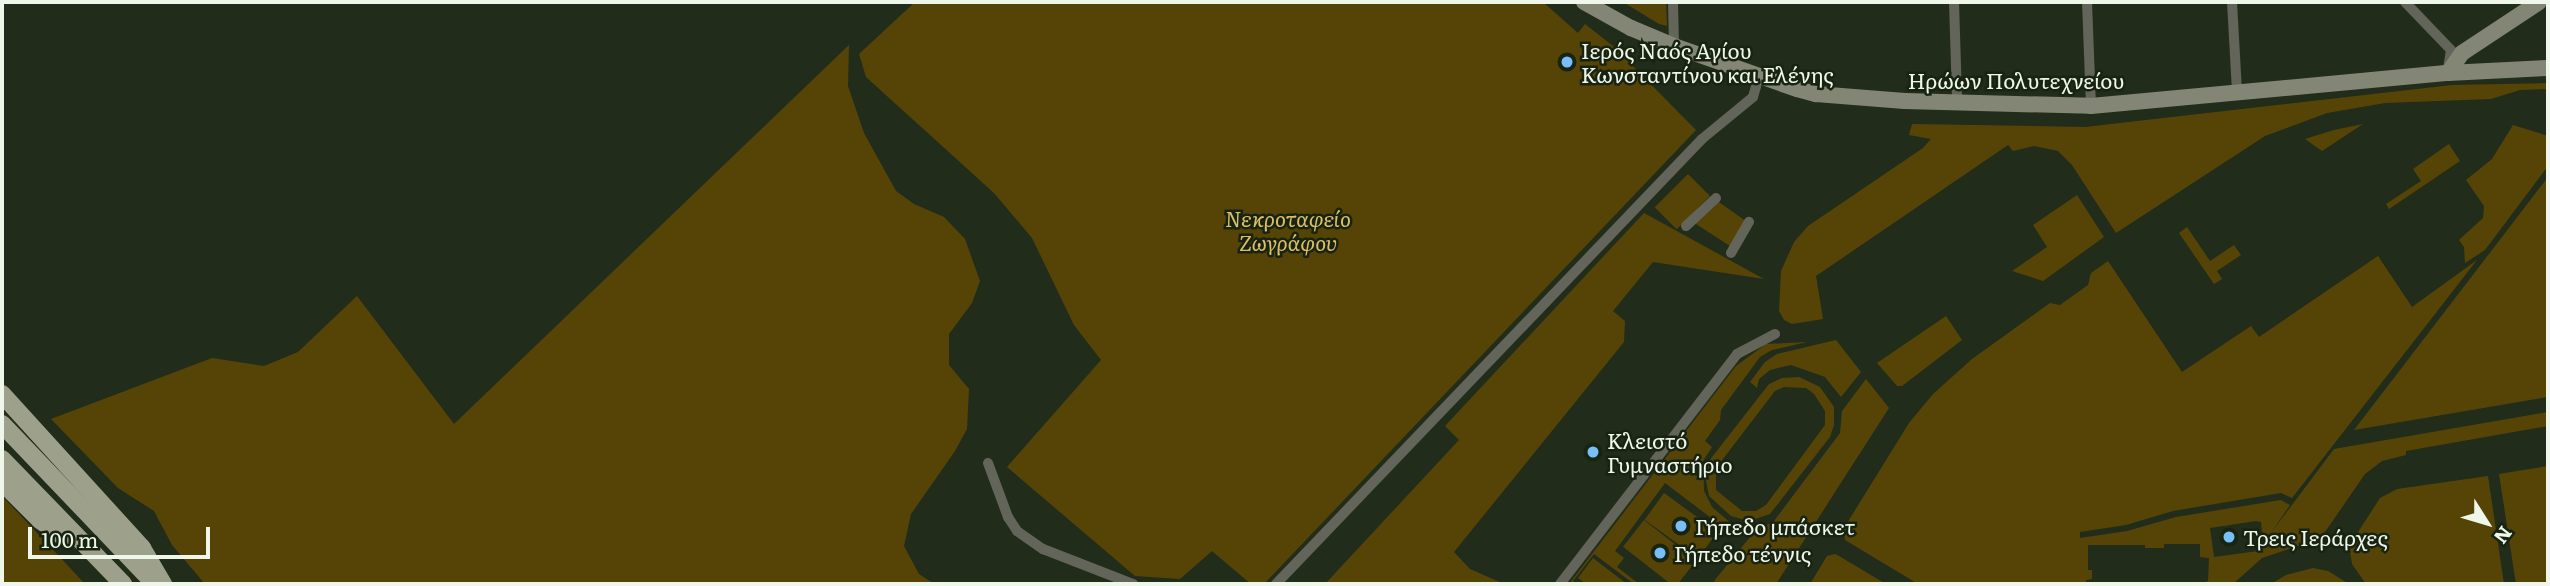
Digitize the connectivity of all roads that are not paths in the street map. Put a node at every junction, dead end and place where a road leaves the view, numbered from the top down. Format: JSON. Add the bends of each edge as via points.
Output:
{"nodes":[{"id":1,"x":1584,"y":2,"type":"edge"},
{"id":2,"x":1673,"y":2,"type":"edge"},
{"id":3,"x":1954,"y":2,"type":"edge"},
{"id":4,"x":2087,"y":2,"type":"edge"},
{"id":5,"x":2232,"y":2,"type":"edge"},
{"id":6,"x":2405,"y":2,"type":"edge"},
{"id":7,"x":2539,"y":2,"type":"edge"},
{"id":8,"x":1674,"y":46,"type":"junction"},
{"id":9,"x":2548,"y":68,"type":"edge"},
{"id":10,"x":2448,"y":72,"type":"junction"},
{"id":11,"x":1759,"y":76,"type":"junction"},
{"id":12,"x":2237,"y":90,"type":"junction"},
{"id":13,"x":1957,"y":100,"type":"junction"},
{"id":14,"x":2091,"y":106,"type":"junction"},
{"id":15,"x":1716,"y":198,"type":"dead end"},
{"id":16,"x":1749,"y":222,"type":"dead end"},
{"id":17,"x":1686,"y":226,"type":"dead end"},
{"id":18,"x":1731,"y":253,"type":"dead end"},
{"id":19,"x":1775,"y":334,"type":"dead end"},
{"id":20,"x":2,"y":394,"type":"edge"},
{"id":21,"x":2,"y":424,"type":"edge"},
{"id":22,"x":2,"y":459,"type":"edge"},
{"id":23,"x":988,"y":463,"type":"dead end"},
{"id":24,"x":2,"y":482,"type":"edge"},
{"id":25,"x":108,"y":569,"type":"junction"},
{"id":26,"x":122,"y":584,"type":"edge"},
{"id":27,"x":155,"y":584,"type":"edge"},
{"id":28,"x":163,"y":584,"type":"edge"},
{"id":29,"x":1133,"y":584,"type":"edge"},
{"id":30,"x":1276,"y":584,"type":"edge"},
{"id":31,"x":1560,"y":584,"type":"edge"}],
"edges":[{"from":1,"to":8,"type":"street","name":"Ηρώων Πολυτεχνείου"},
{"from":2,"to":8,"type":"street"},
{"from":3,"to":13,"type":"street"},
{"from":4,"to":14,"type":"street"},
{"from":5,"to":12,"type":"street"},
{"from":6,"to":10,"type":"street","via":[[2451,50]]},
{"from":7,"to":10,"type":"street","via":[[2462,54]]},
{"from":8,"to":11,"type":"street","name":"Ηρώων Πολυτεχνείου"},
{"from":9,"to":10,"type":"street","name":"Ηρώων Πολυτεχνείου"},
{"from":10,"to":12,"type":"street","name":"Ηρώων Πολυτεχνείου"},
{"from":11,"to":13,"type":"street","name":"Ηρώων Πολυτεχνείου","via":[[1816,94]]},
{"from":11,"to":30,"type":"street","via":[[1752,97],[1702,139]]},
{"from":12,"to":14,"type":"street","name":"Ηρώων Πολυτεχνείου"},
{"from":13,"to":14,"type":"street","name":"Ηρώων Πολυτεχνείου"},
{"from":15,"to":17,"type":"street"},
{"from":16,"to":18,"type":"street"},
{"from":19,"to":31,"type":"street","via":[[1737,354]]},
{"from":20,"to":28,"type":"main road","via":[[142,548]]},
{"from":21,"to":27,"type":"main road"},
{"from":22,"to":25,"type":"main road"},
{"from":23,"to":29,"type":"street","via":[[1017,531],[1043,549]]},
{"from":24,"to":25,"type":"main road","via":[[40,520]]},
{"from":25,"to":26,"type":"main road"}]}
